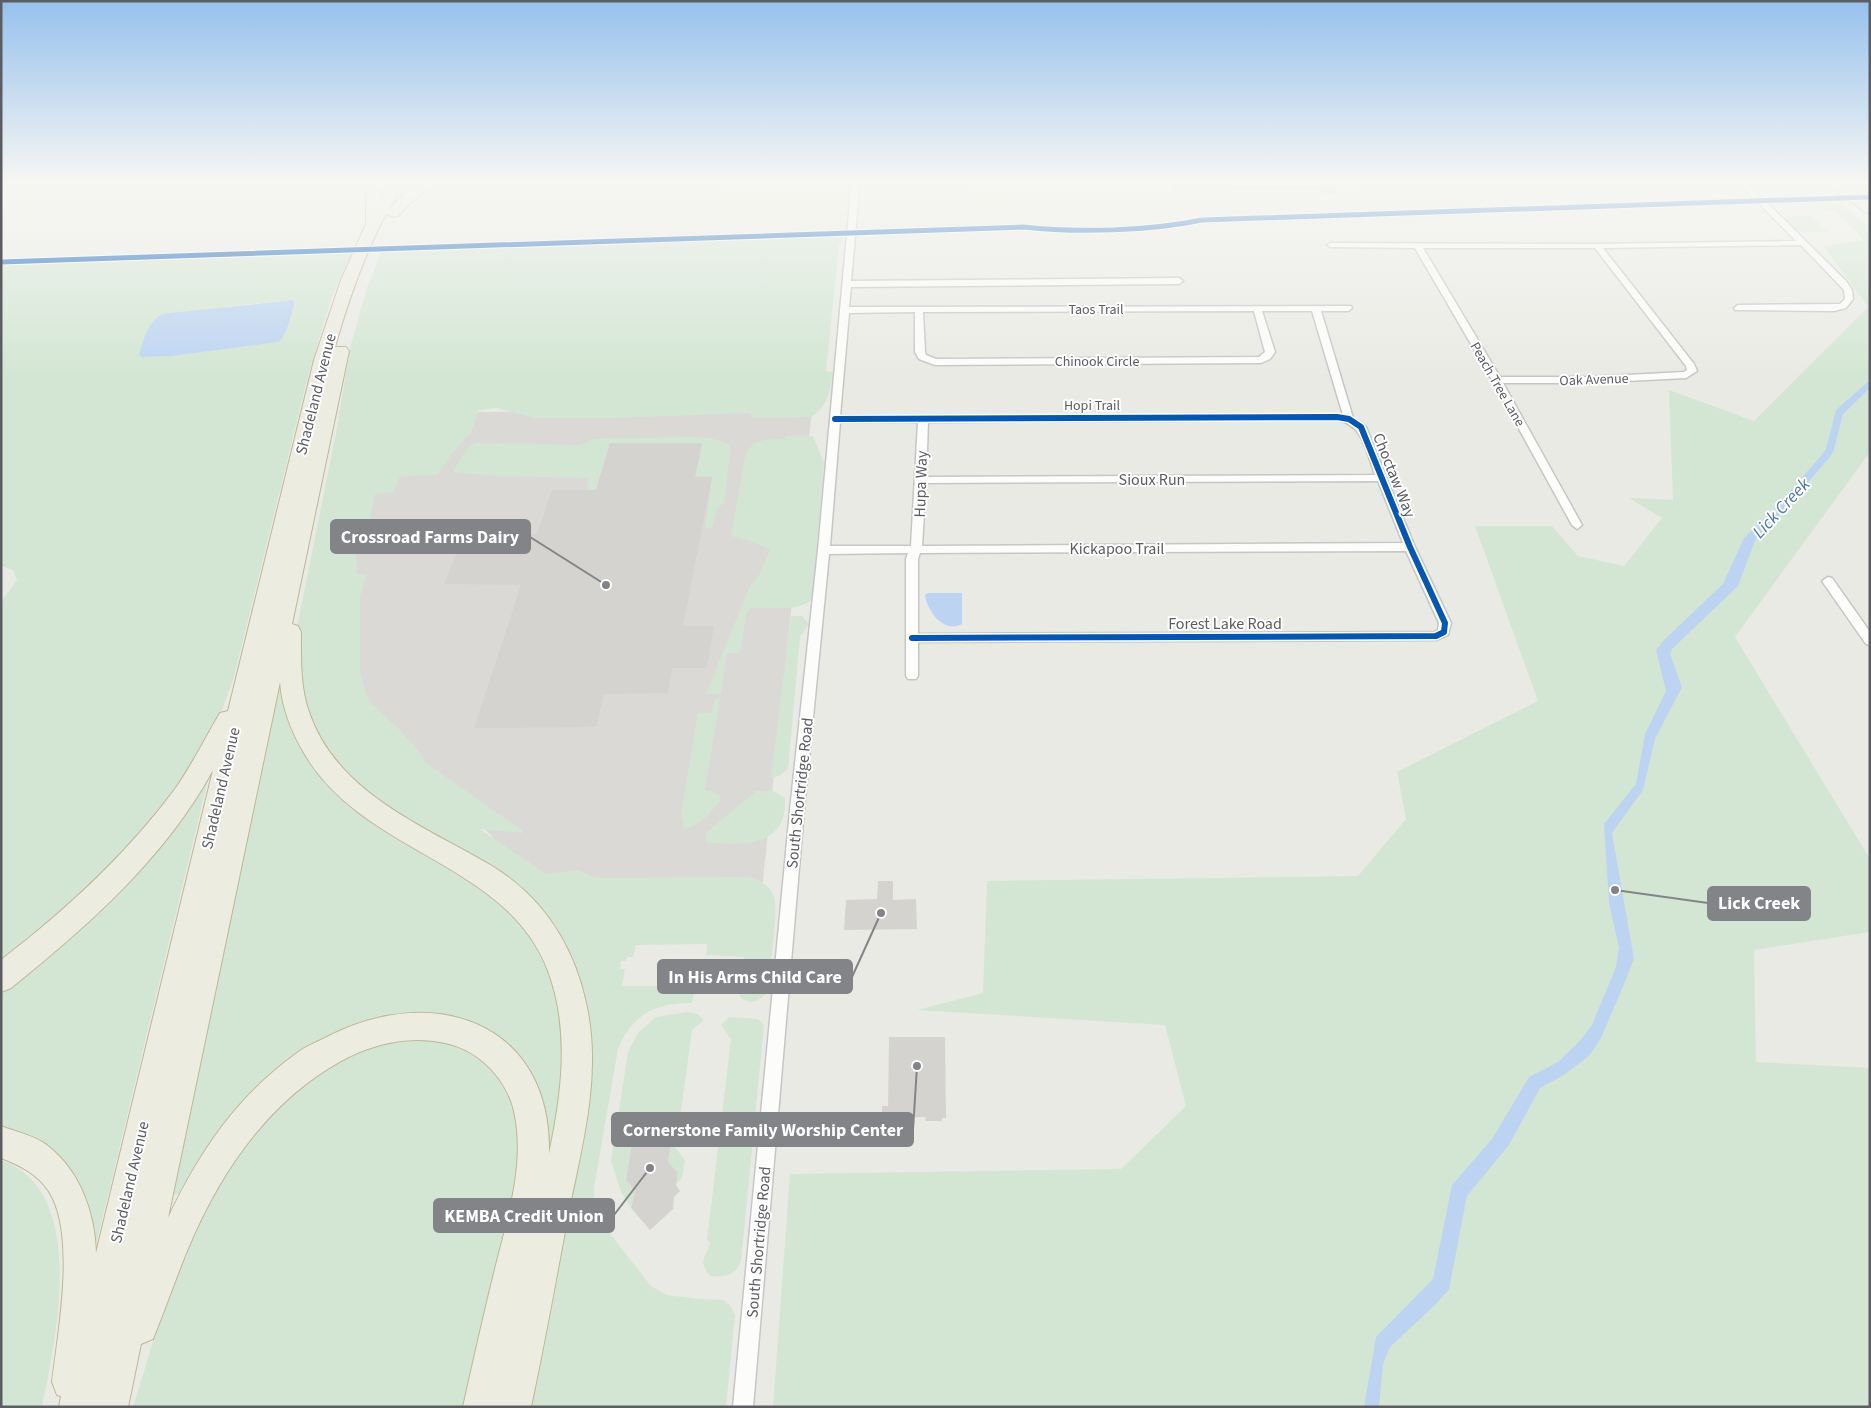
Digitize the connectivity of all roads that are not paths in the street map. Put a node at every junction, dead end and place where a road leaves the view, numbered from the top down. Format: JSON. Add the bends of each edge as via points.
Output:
{"nodes":[{"id":1,"x":1417,"y":245,"type":"edge"},
{"id":2,"x":368,"y":246,"type":"edge"},
{"id":3,"x":376,"y":246,"type":"edge"},
{"id":4,"x":850,"y":246,"type":"edge"},
{"id":5,"x":1543,"y":246,"type":"edge"},
{"id":6,"x":1596,"y":246,"type":"junction"},
{"id":7,"x":1616,"y":246,"type":"edge"},
{"id":8,"x":1806,"y":246,"type":"edge"},
{"id":9,"x":1179,"y":282,"type":"dead end"},
{"id":10,"x":847,"y":284,"type":"junction"},
{"id":11,"x":1257,"y":308,"type":"junction"},
{"id":12,"x":1316,"y":308,"type":"junction"},
{"id":13,"x":1348,"y":308,"type":"dead end"},
{"id":14,"x":1738,"y":308,"type":"dead end"},
{"id":15,"x":845,"y":310,"type":"junction"},
{"id":16,"x":919,"y":310,"type":"junction"},
{"id":17,"x":1497,"y":380,"type":"junction"},
{"id":18,"x":835,"y":419,"type":"junction"},
{"id":19,"x":923,"y":419,"type":"junction"},
{"id":20,"x":1349,"y":419,"type":"junction"},
{"id":21,"x":1382,"y":478,"type":"junction"},
{"id":22,"x":921,"y":480,"type":"junction"},
{"id":23,"x":1577,"y":525,"type":"dead end"},
{"id":24,"x":1410,"y":547,"type":"junction"},
{"id":25,"x":824,"y":550,"type":"junction"},
{"id":26,"x":915,"y":550,"type":"junction"},
{"id":27,"x":1828,"y":581,"type":"dead end"},
{"id":28,"x":290,"y":585,"type":"junction"},
{"id":29,"x":912,"y":638,"type":"junction"},
{"id":30,"x":1870,"y":641,"type":"edge"},
{"id":31,"x":912,"y":676,"type":"dead end"},
{"id":32,"x":241,"y":699,"type":"junction"},
{"id":33,"x":1,"y":978,"type":"edge"},
{"id":34,"x":1,"y":1142,"type":"edge"},
{"id":35,"x":68,"y":1407,"type":"edge"},
{"id":36,"x":77,"y":1407,"type":"edge"},
{"id":37,"x":112,"y":1407,"type":"edge"},
{"id":38,"x":481,"y":1407,"type":"edge"},
{"id":39,"x":513,"y":1407,"type":"edge"},
{"id":40,"x":743,"y":1407,"type":"edge"}],
"edges":[{"from":1,"to":17,"type":"street","name":"Peach Tree Lane"},
{"from":2,"to":32,"type":"highway","name":"Shadeland Avenue","via":[[340,299],[320,366]]},
{"from":3,"to":28,"type":"highway","name":"Shadeland Avenue","via":[[341,348]]},
{"from":4,"to":10,"type":"street","name":"South Shortridge Road"},
{"from":5,"to":6,"type":"street"},
{"from":6,"to":7,"type":"street"},
{"from":6,"to":17,"type":"street","name":"Oak Avenue","via":[[1691,366],[1690,372],[1686,375],[1588,380]]},
{"from":8,"to":14,"type":"street","via":[[1848,290],[1849,299],[1843,306]]},
{"from":9,"to":10,"type":"street"},
{"from":10,"to":15,"type":"street","name":"South Shortridge Road"},
{"from":11,"to":12,"type":"street","name":"Taos Trail"},
{"from":11,"to":16,"type":"street","name":"Taos Trail"},
{"from":11,"to":16,"type":"street","name":"Chinook Circle","via":[[1270,352],[1267,358],[1260,360],[945,362],[927,360],[922,356]]},
{"from":12,"to":13,"type":"street","name":"Taos Trail"},
{"from":12,"to":20,"type":"street","name":"Choctaw Way"},
{"from":15,"to":16,"type":"street","name":"Taos Trail"},
{"from":15,"to":18,"type":"street","name":"South Shortridge Road"},
{"from":17,"to":23,"type":"street","name":"Peach Tree Lane"},
{"from":18,"to":19,"type":"street","name":"Hopi Trail"},
{"from":18,"to":25,"type":"street","name":"South Shortridge Road"},
{"from":19,"to":20,"type":"street","name":"Hopi Trail"},
{"from":19,"to":22,"type":"street","name":"Hupa Way"},
{"from":20,"to":21,"type":"street","name":"Choctaw Way","via":[[1361,428]]},
{"from":21,"to":22,"type":"street","name":"Sioux Run"},
{"from":21,"to":24,"type":"street","name":"Choctaw Way"},
{"from":22,"to":26,"type":"street","name":"Hupa Way"},
{"from":24,"to":26,"type":"street","name":"Kickapoo Trail"},
{"from":24,"to":29,"type":"street","name":"Forest Lake Road","via":[[1445,623],[1444,632],[1436,636]]},
{"from":25,"to":26,"type":"street","name":"Kickapoo Trail"},
{"from":25,"to":40,"type":"street","name":"South Shortridge Road"},
{"from":26,"to":29,"type":"street","via":[[912,559]]},
{"from":27,"to":30,"type":"street"},
{"from":28,"to":37,"type":"highway","name":"Shadeland Avenue"},
{"from":28,"to":39,"type":"highway","via":[[291,688],[315,751],[342,785],[374,812],[482,874],[516,899],[543,932],[569,990],[577,1040],[576,1095]]},
{"from":29,"to":31,"type":"street"},
{"from":32,"to":33,"type":"highway","via":[[191,785],[136,856],[72,919]]},
{"from":32,"to":36,"type":"highway","name":"Shadeland Avenue"},
{"from":34,"to":35,"type":"highway","via":[[23,1148],[40,1158],[65,1189],[78,1224],[80,1277]]},
{"from":37,"to":38,"type":"highway","via":[[166,1258],[196,1195],[231,1136],[264,1098],[313,1060],[355,1038],[408,1025],[443,1027],[475,1038],[491,1049],[516,1077],[531,1114],[534,1144],[532,1176]]}]}
